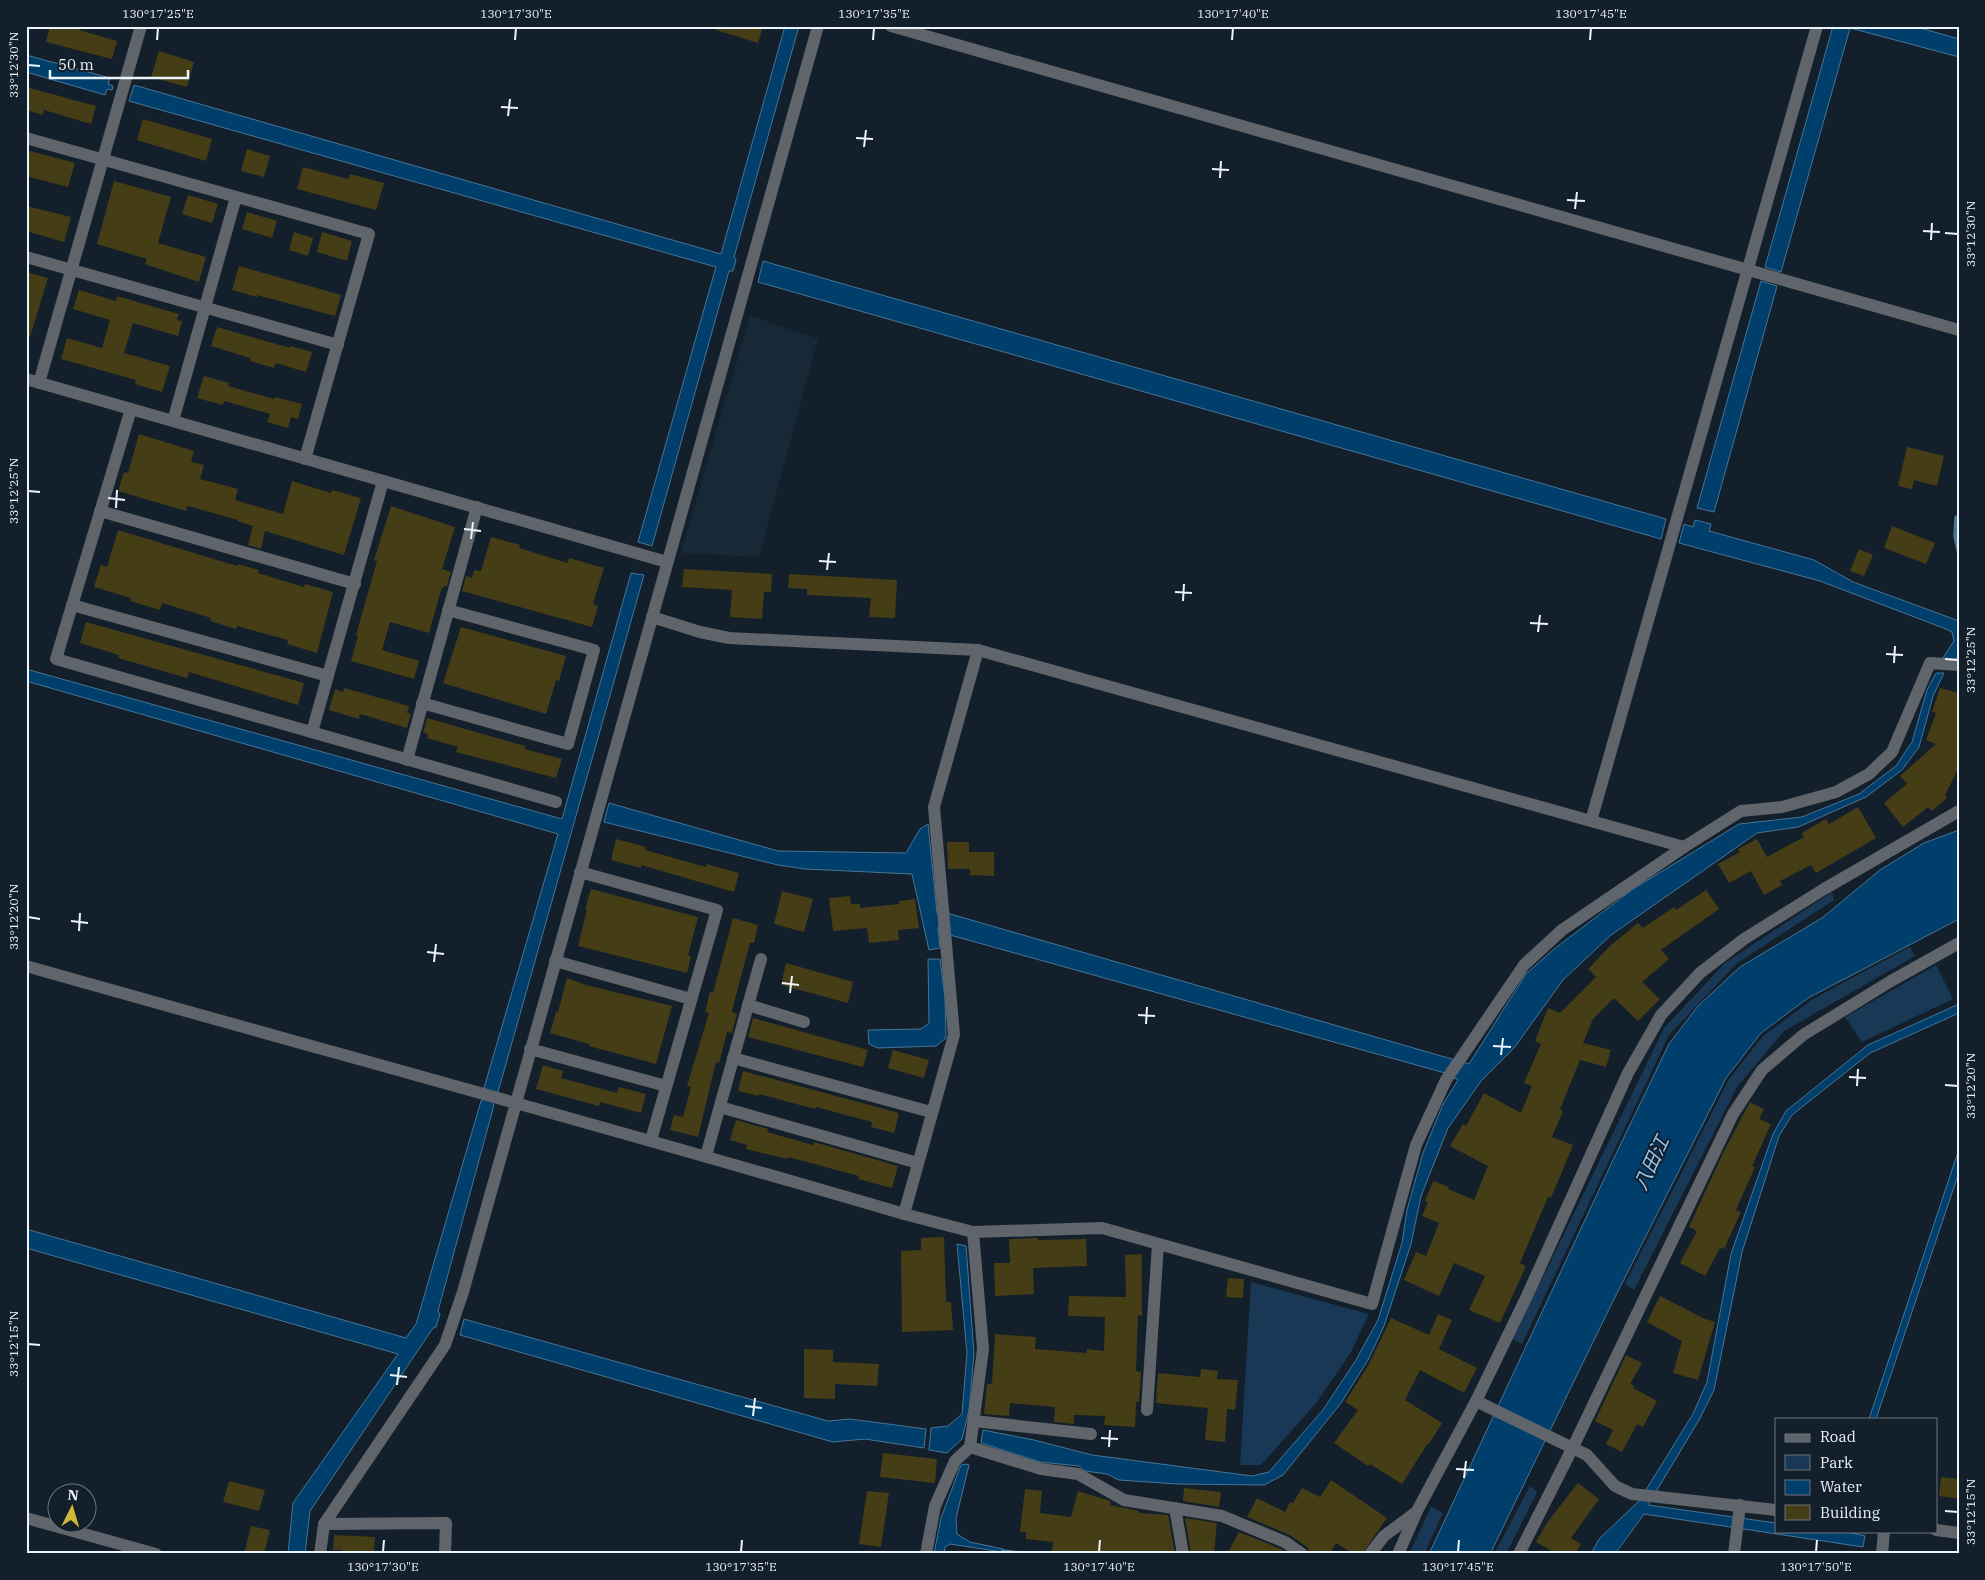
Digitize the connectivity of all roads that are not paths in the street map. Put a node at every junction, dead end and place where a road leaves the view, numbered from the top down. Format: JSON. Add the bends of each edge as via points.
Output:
{"nodes":[{"id":1,"x":141,"y":26,"type":"edge"},
{"id":2,"x":818,"y":26,"type":"edge"},
{"id":3,"x":891,"y":26,"type":"edge"},
{"id":4,"x":1817,"y":26,"type":"edge"},
{"id":5,"x":26,"y":138,"type":"edge"},
{"id":6,"x":103,"y":159,"type":"junction"},
{"id":7,"x":236,"y":197,"type":"junction"},
{"id":8,"x":26,"y":257,"type":"edge"},
{"id":9,"x":71,"y":270,"type":"junction"},
{"id":10,"x":1749,"y":270,"type":"junction"},
{"id":11,"x":205,"y":308,"type":"junction"},
{"id":12,"x":1959,"y":330,"type":"edge"},
{"id":13,"x":338,"y":345,"type":"junction"},
{"id":14,"x":32,"y":381,"type":"edge"},
{"id":15,"x":131,"y":409,"type":"junction"},
{"id":16,"x":173,"y":421,"type":"junction"},
{"id":17,"x":305,"y":459,"type":"junction"},
{"id":18,"x":384,"y":482,"type":"junction"},
{"id":19,"x":477,"y":507,"type":"junction"},
{"id":20,"x":100,"y":511,"type":"junction"},
{"id":21,"x":667,"y":562,"type":"junction"},
{"id":22,"x":355,"y":584,"type":"junction"},
{"id":23,"x":72,"y":605,"type":"junction"},
{"id":24,"x":448,"y":610,"type":"junction"},
{"id":25,"x":652,"y":617,"type":"junction"},
{"id":26,"x":978,"y":650,"type":"junction"},
{"id":27,"x":1959,"y":665,"type":"edge"},
{"id":28,"x":328,"y":676,"type":"junction"},
{"id":29,"x":422,"y":703,"type":"junction"},
{"id":30,"x":312,"y":732,"type":"junction"},
{"id":31,"x":407,"y":760,"type":"junction"},
{"id":32,"x":556,"y":802,"type":"dead end"},
{"id":33,"x":1959,"y":811,"type":"edge"},
{"id":34,"x":1591,"y":821,"type":"junction"},
{"id":35,"x":1684,"y":847,"type":"junction"},
{"id":36,"x":580,"y":872,"type":"junction"},
{"id":37,"x":1959,"y":943,"type":"edge"},
{"id":38,"x":761,"y":959,"type":"dead end"},
{"id":39,"x":555,"y":961,"type":"junction"},
{"id":40,"x":26,"y":966,"type":"edge"},
{"id":41,"x":691,"y":999,"type":"junction"},
{"id":42,"x":748,"y":1005,"type":"junction"},
{"id":43,"x":804,"y":1022,"type":"dead end"},
{"id":44,"x":530,"y":1049,"type":"junction"},
{"id":45,"x":733,"y":1058,"type":"junction"},
{"id":46,"x":666,"y":1086,"type":"junction"},
{"id":47,"x":515,"y":1103,"type":"junction"},
{"id":48,"x":720,"y":1107,"type":"junction"},
{"id":49,"x":931,"y":1112,"type":"junction"},
{"id":50,"x":651,"y":1140,"type":"junction"},
{"id":51,"x":706,"y":1156,"type":"junction"},
{"id":52,"x":918,"y":1163,"type":"junction"},
{"id":53,"x":904,"y":1214,"type":"junction"},
{"id":54,"x":973,"y":1232,"type":"junction"},
{"id":55,"x":1158,"y":1244,"type":"junction"},
{"id":56,"x":1476,"y":1401,"type":"junction"},
{"id":57,"x":1147,"y":1410,"type":"dead end"},
{"id":58,"x":974,"y":1421,"type":"junction"},
{"id":59,"x":1092,"y":1434,"type":"dead end"},
{"id":60,"x":970,"y":1447,"type":"junction"},
{"id":61,"x":1573,"y":1447,"type":"junction"},
{"id":62,"x":1740,"y":1505,"type":"junction"},
{"id":63,"x":1175,"y":1508,"type":"junction"},
{"id":64,"x":1775,"y":1510,"type":"edge"},
{"id":65,"x":1418,"y":1512,"type":"junction"},
{"id":66,"x":26,"y":1518,"type":"edge"},
{"id":67,"x":324,"y":1524,"type":"junction"},
{"id":68,"x":1938,"y":1530,"type":"edge"},
{"id":69,"x":1884,"y":1532,"type":"edge"},
{"id":70,"x":1959,"y":1533,"type":"edge"},
{"id":71,"x":156,"y":1554,"type":"edge"},
{"id":72,"x":320,"y":1554,"type":"edge"},
{"id":73,"x":445,"y":1554,"type":"edge"},
{"id":74,"x":926,"y":1554,"type":"edge"},
{"id":75,"x":1183,"y":1554,"type":"edge"},
{"id":76,"x":1302,"y":1554,"type":"edge"},
{"id":77,"x":1370,"y":1554,"type":"edge"},
{"id":78,"x":1398,"y":1554,"type":"edge"},
{"id":79,"x":1519,"y":1554,"type":"edge"},
{"id":80,"x":1734,"y":1554,"type":"edge"},
{"id":81,"x":1882,"y":1554,"type":"edge"}],
"edges":[{"from":1,"to":6,"type":"street"},
{"from":2,"to":21,"type":"street"},
{"from":3,"to":10,"type":"street"},
{"from":4,"to":10,"type":"street"},
{"from":5,"to":6,"type":"street"},
{"from":6,"to":7,"type":"street"},
{"from":6,"to":9,"type":"street"},
{"from":7,"to":11,"type":"street"},
{"from":7,"to":13,"type":"street","via":[[369,234]]},
{"from":8,"to":9,"type":"street"},
{"from":9,"to":11,"type":"street"},
{"from":9,"to":14,"type":"street"},
{"from":10,"to":12,"type":"street"},
{"from":10,"to":34,"type":"street"},
{"from":11,"to":13,"type":"street"},
{"from":11,"to":16,"type":"street"},
{"from":13,"to":17,"type":"street"},
{"from":14,"to":15,"type":"street"},
{"from":15,"to":16,"type":"street"},
{"from":15,"to":20,"type":"street"},
{"from":16,"to":17,"type":"street"},
{"from":17,"to":18,"type":"street"},
{"from":18,"to":19,"type":"street"},
{"from":18,"to":22,"type":"street"},
{"from":19,"to":21,"type":"street"},
{"from":19,"to":24,"type":"street"},
{"from":20,"to":22,"type":"street"},
{"from":20,"to":23,"type":"street"},
{"from":21,"to":25,"type":"street"},
{"from":22,"to":28,"type":"street"},
{"from":23,"to":28,"type":"street"},
{"from":23,"to":30,"type":"street","via":[[56,659]]},
{"from":24,"to":29,"type":"street"},
{"from":24,"to":29,"type":"street","via":[[594,650],[568,744]]},
{"from":25,"to":26,"type":"street","via":[[728,638]]},
{"from":25,"to":36,"type":"street"},
{"from":26,"to":34,"type":"street"},
{"from":26,"to":49,"type":"street","via":[[934,807],[954,1035]]},
{"from":27,"to":35,"type":"street","via":[[1930,663],[1892,752],[1869,774],[1836,792],[1782,807],[1740,811]]},
{"from":28,"to":30,"type":"street"},
{"from":29,"to":31,"type":"street"},
{"from":30,"to":31,"type":"street"},
{"from":31,"to":32,"type":"street"},
{"from":33,"to":56,"type":"street","via":[[1744,939],[1700,974],[1661,1015],[1628,1073]]},
{"from":34,"to":35,"type":"street"},
{"from":35,"to":55,"type":"street","via":[[1562,930],[1524,964],[1446,1080],[1416,1145],[1372,1304]]},
{"from":36,"to":39,"type":"street"},
{"from":36,"to":41,"type":"street","via":[[717,910]]},
{"from":37,"to":61,"type":"street","via":[[1890,981],[1804,1035],[1762,1070],[1733,1114]]},
{"from":38,"to":42,"type":"street"},
{"from":39,"to":41,"type":"street"},
{"from":39,"to":44,"type":"street"},
{"from":40,"to":47,"type":"street"},
{"from":41,"to":46,"type":"street"},
{"from":42,"to":43,"type":"street"},
{"from":42,"to":45,"type":"street"},
{"from":44,"to":46,"type":"street"},
{"from":44,"to":47,"type":"street"},
{"from":45,"to":48,"type":"street"},
{"from":45,"to":49,"type":"street"},
{"from":46,"to":50,"type":"street"},
{"from":47,"to":50,"type":"street"},
{"from":47,"to":67,"type":"street","via":[[463,1292],[445,1345]]},
{"from":48,"to":51,"type":"street"},
{"from":48,"to":52,"type":"street"},
{"from":49,"to":52,"type":"street"},
{"from":50,"to":51,"type":"street"},
{"from":51,"to":53,"type":"street"},
{"from":52,"to":53,"type":"street"},
{"from":53,"to":54,"type":"street"},
{"from":54,"to":55,"type":"street","via":[[1102,1228]]},
{"from":54,"to":58,"type":"street","via":[[983,1349]]},
{"from":55,"to":57,"type":"street"},
{"from":56,"to":61,"type":"street"},
{"from":56,"to":65,"type":"street"},
{"from":58,"to":59,"type":"street"},
{"from":58,"to":60,"type":"street"},
{"from":60,"to":63,"type":"street","via":[[1041,1469],[1078,1474],[1124,1500]]},
{"from":60,"to":74,"type":"street","via":[[955,1461],[935,1506]]},
{"from":61,"to":62,"type":"street","via":[[1587,1455],[1615,1486],[1632,1494]]},
{"from":61,"to":79,"type":"street"},
{"from":62,"to":64,"type":"street"},
{"from":62,"to":80,"type":"street"},
{"from":63,"to":75,"type":"street"},
{"from":63,"to":76,"type":"street","via":[[1222,1516],[1284,1542]]},
{"from":65,"to":77,"type":"street","via":[[1384,1536]]},
{"from":65,"to":78,"type":"street"},
{"from":66,"to":71,"type":"street"},
{"from":67,"to":72,"type":"street"},
{"from":67,"to":73,"type":"street","via":[[446,1523]]},
{"from":68,"to":70,"type":"street"},
{"from":69,"to":81,"type":"street"}]}
